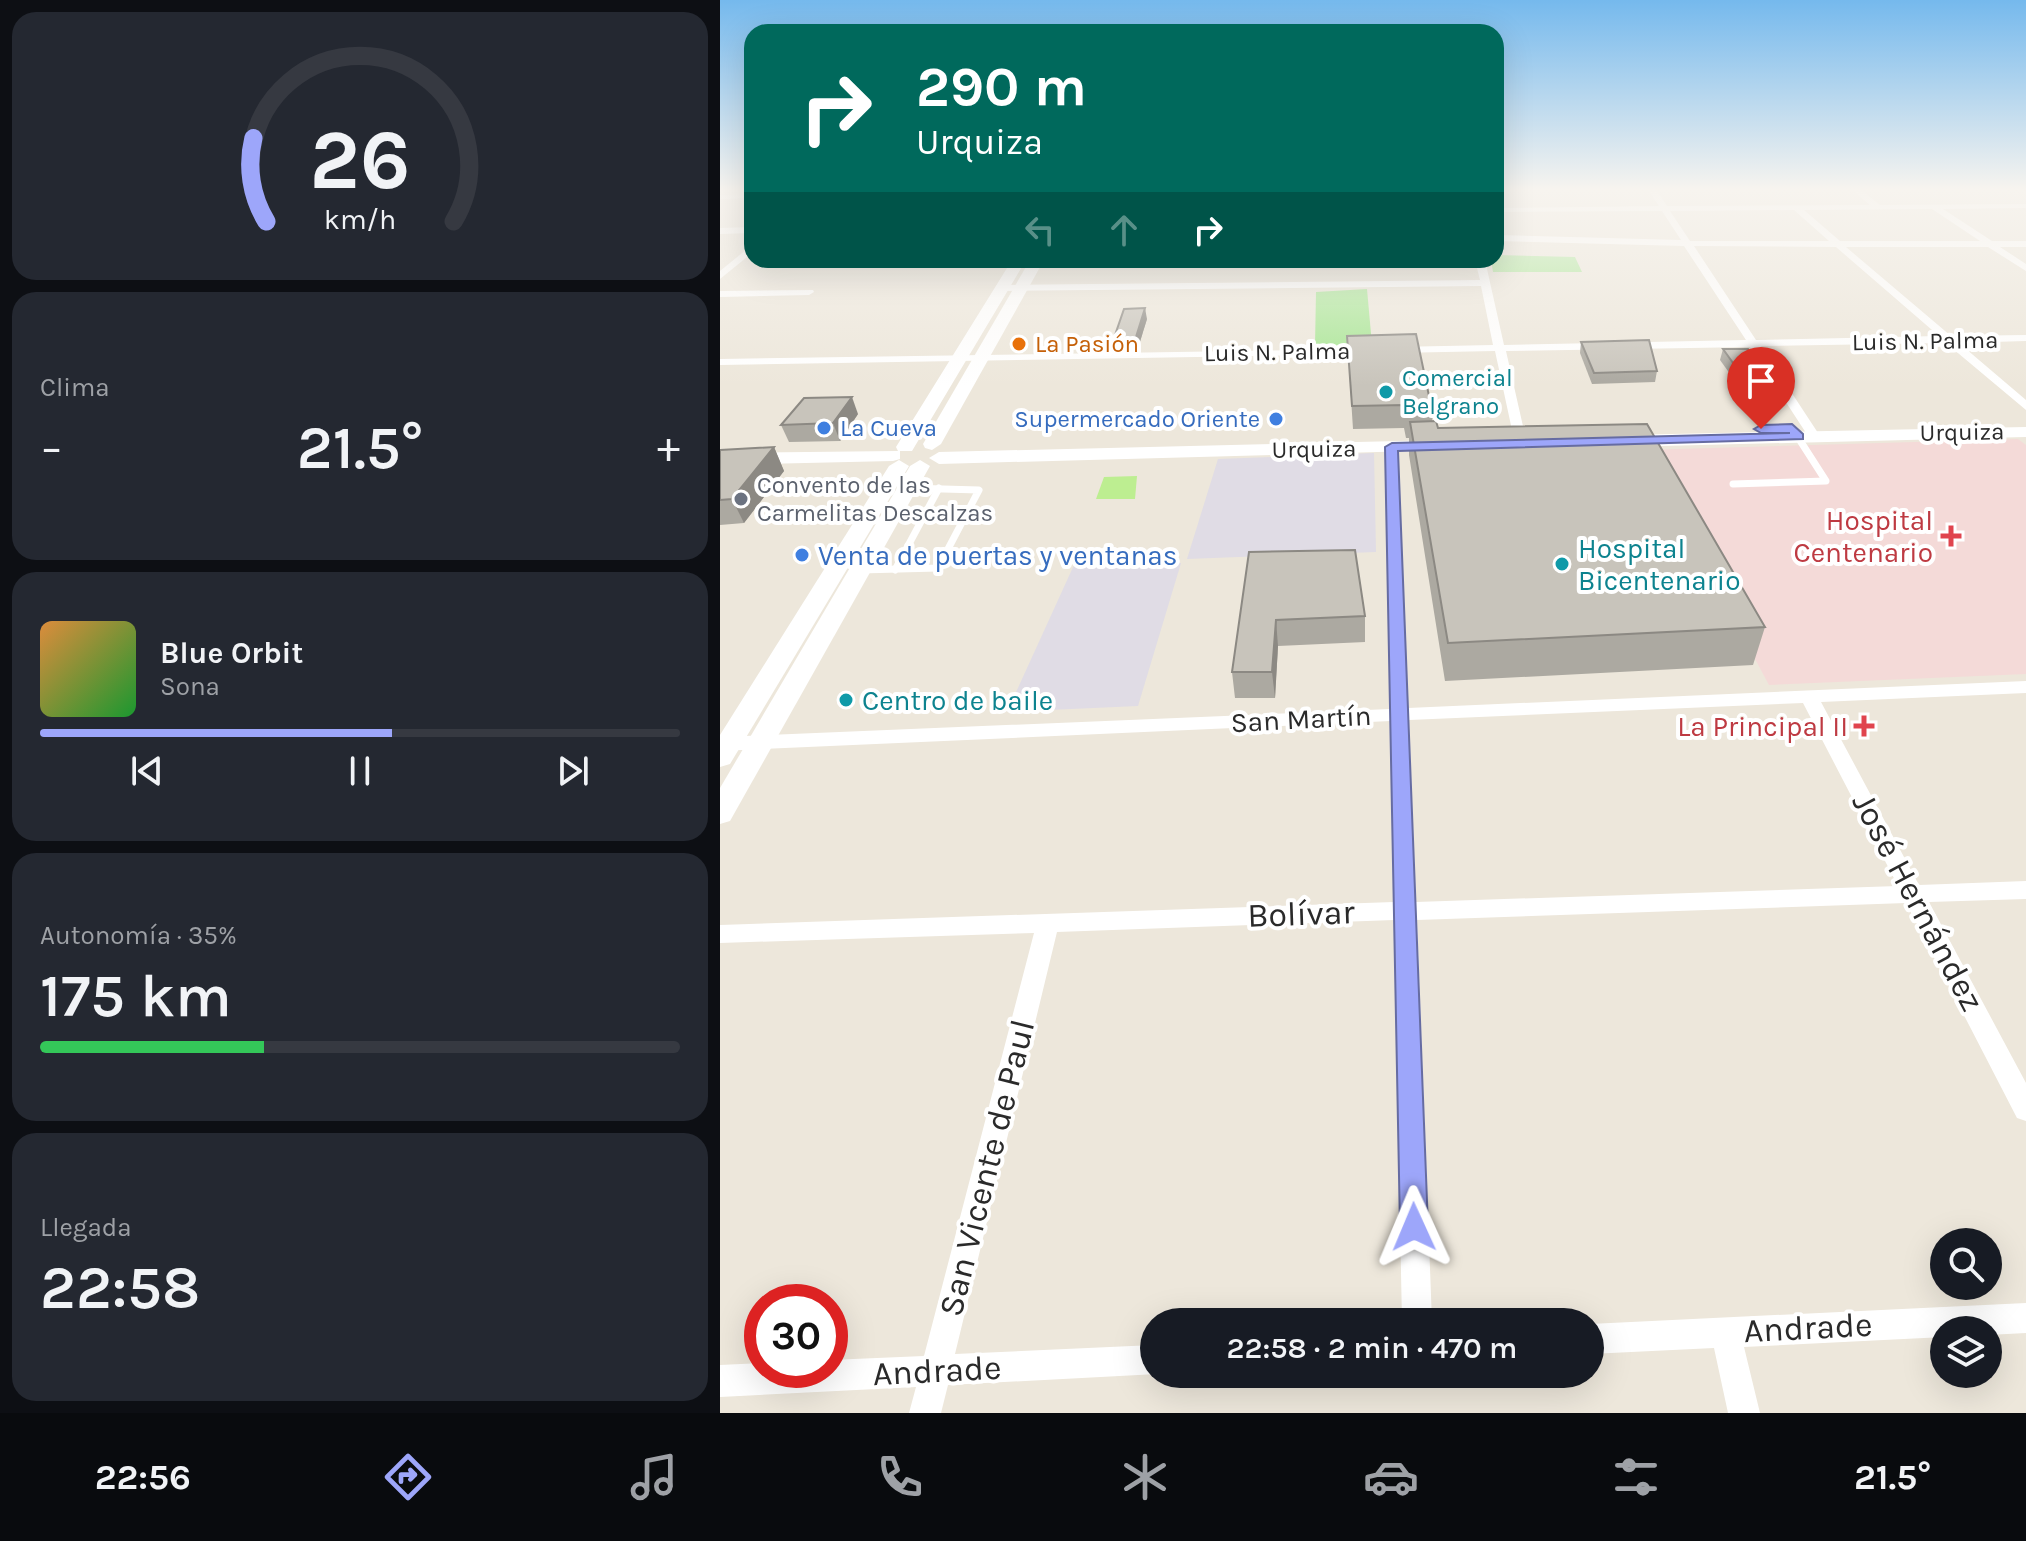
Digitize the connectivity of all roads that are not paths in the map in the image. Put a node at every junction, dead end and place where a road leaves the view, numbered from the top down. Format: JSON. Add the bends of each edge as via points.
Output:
{"nodes":[{"id":1,"x":1693,"y":254,"type":"edge"},
{"id":2,"x":1849,"y":254,"type":"edge"},
{"id":3,"x":2005,"y":254,"type":"edge"},
{"id":4,"x":744,"y":255,"type":"edge"},
{"id":5,"x":1014,"y":268,"type":"edge"},
{"id":6,"x":1032,"y":268,"type":"edge"},
{"id":7,"x":1481,"y":268,"type":"edge"},
{"id":8,"x":2026,"y":268,"type":"edge"},
{"id":9,"x":720,"y":276,"type":"edge"},
{"id":10,"x":1484,"y":283,"type":"junction"},
{"id":11,"x":1021,"y":287,"type":"junction"},
{"id":12,"x":1002,"y":288,"type":"junction"},
{"id":13,"x":809,"y":292,"type":"dead end"},
{"id":14,"x":720,"y":294,"type":"edge"},
{"id":15,"x":2026,"y":338,"type":"edge"},
{"id":16,"x":1948,"y":340,"type":"junction"},
{"id":17,"x":1752,"y":344,"type":"junction"},
{"id":18,"x":1498,"y":349,"type":"junction"},
{"id":19,"x":960,"y":357,"type":"junction"},
{"id":20,"x":981,"y":357,"type":"junction"},
{"id":21,"x":720,"y":362,"type":"edge"},
{"id":22,"x":935,"y":398,"type":"junction"},
{"id":23,"x":958,"y":398,"type":"junction"},
{"id":24,"x":2026,"y":406,"type":"edge"},
{"id":25,"x":2026,"y":423,"type":"edge"},
{"id":26,"x":1803,"y":432,"type":"junction"},
{"id":27,"x":2026,"y":432,"type":"edge"},
{"id":28,"x":1601,"y":437,"type":"edge"},
{"id":29,"x":1519,"y":439,"type":"edge"},
{"id":30,"x":1392,"y":447,"type":"junction"},
{"id":31,"x":720,"y":459,"type":"edge"},
{"id":32,"x":917,"y":459,"type":"junction"},
{"id":33,"x":1733,"y":484,"type":"dead end"},
{"id":34,"x":939,"y":488,"type":"junction"},
{"id":35,"x":860,"y":570,"type":"junction"},
{"id":36,"x":895,"y":570,"type":"junction"},
{"id":37,"x":2026,"y":687,"type":"edge"},
{"id":38,"x":1809,"y":696,"type":"junction"},
{"id":39,"x":1397,"y":714,"type":"junction"},
{"id":40,"x":762,"y":742,"type":"junction"},
{"id":41,"x":723,"y":748,"type":"edge"},
{"id":42,"x":720,"y":813,"type":"edge"},
{"id":43,"x":2026,"y":890,"type":"edge"},
{"id":44,"x":1913,"y":893,"type":"junction"},
{"id":45,"x":1406,"y":911,"type":"junction"},
{"id":46,"x":1048,"y":922,"type":"junction"},
{"id":47,"x":720,"y":934,"type":"edge"},
{"id":48,"x":2026,"y":1109,"type":"edge"},
{"id":49,"x":1417,"y":1308,"type":"edge"},
{"id":50,"x":2026,"y":1318,"type":"edge"},
{"id":51,"x":1726,"y":1332,"type":"junction"},
{"id":52,"x":1604,"y":1338,"type":"edge"},
{"id":53,"x":1140,"y":1361,"type":"edge"},
{"id":54,"x":935,"y":1371,"type":"junction"},
{"id":55,"x":720,"y":1381,"type":"edge"},
{"id":56,"x":925,"y":1413,"type":"edge"},
{"id":57,"x":1744,"y":1413,"type":"edge"}],
"edges":[{"from":1,"to":17,"type":"street"},
{"from":2,"to":16,"type":"street"},
{"from":3,"to":8,"type":"street"},
{"from":4,"to":9,"type":"street"},
{"from":5,"to":12,"type":"main road"},
{"from":6,"to":11,"type":"main road"},
{"from":7,"to":10,"type":"street"},
{"from":10,"to":11,"type":"street"},
{"from":10,"to":18,"type":"street"},
{"from":11,"to":12,"type":"street"},
{"from":11,"to":20,"type":"main road"},
{"from":12,"to":19,"type":"main road"},
{"from":13,"to":14,"type":"street"},
{"from":15,"to":16,"type":"street","name":"Luis N. Palma"},
{"from":16,"to":17,"type":"street","name":"Luis N. Palma"},
{"from":16,"to":24,"type":"street"},
{"from":17,"to":18,"type":"street","name":"Luis N. Palma"},
{"from":17,"to":26,"type":"street"},
{"from":18,"to":20,"type":"street","name":"Luis N. Palma"},
{"from":18,"to":29,"type":"street"},
{"from":19,"to":20,"type":"street","name":"Luis N. Palma"},
{"from":19,"to":21,"type":"street","name":"Luis N. Palma"},
{"from":19,"to":22,"type":"main road"},
{"from":20,"to":23,"type":"main road"},
{"from":22,"to":23,"type":"main road"},
{"from":22,"to":32,"type":"main road"},
{"from":23,"to":32,"type":"main road"},
{"from":25,"to":26,"type":"main road","name":"Urquiza"},
{"from":26,"to":27,"type":"main road","name":"Urquiza"},
{"from":26,"to":28,"type":"main road","name":"Urquiza"},
{"from":26,"to":33,"type":"lane","via":[[1826,481]]},
{"from":30,"to":32,"type":"main road","name":"Urquiza"},
{"from":30,"to":32,"type":"main road","name":"Urquiza","via":[[1461,441]]},
{"from":30,"to":39,"type":"street"},
{"from":31,"to":32,"type":"main road"},
{"from":32,"to":34,"type":"lane"},
{"from":32,"to":35,"type":"main road"},
{"from":32,"to":41,"type":"main road"},
{"from":34,"to":36,"type":"lane"},
{"from":34,"to":36,"type":"lane","via":[[979,490],[942,566]]},
{"from":35,"to":36,"type":"lane"},
{"from":35,"to":40,"type":"main road"},
{"from":37,"to":38,"type":"street","name":"San Martín"},
{"from":38,"to":39,"type":"street","name":"San Martín"},
{"from":38,"to":44,"type":"street","name":"José Hernández"},
{"from":39,"to":40,"type":"street","name":"San Martín"},
{"from":39,"to":45,"type":"street"},
{"from":40,"to":41,"type":"street","name":"San Martín"},
{"from":40,"to":42,"type":"main road"},
{"from":43,"to":44,"type":"street","name":"Bolívar"},
{"from":44,"to":45,"type":"street","name":"Bolívar"},
{"from":44,"to":48,"type":"street","name":"José Hernández"},
{"from":45,"to":46,"type":"street","name":"Bolívar"},
{"from":45,"to":49,"type":"street"},
{"from":46,"to":47,"type":"street","name":"Bolívar"},
{"from":46,"to":54,"type":"street","name":"San Vicente de Paul"},
{"from":50,"to":51,"type":"street","name":"Andrade"},
{"from":51,"to":52,"type":"street","name":"Andrade"},
{"from":51,"to":57,"type":"street"},
{"from":53,"to":54,"type":"street","name":"Andrade"},
{"from":54,"to":55,"type":"street","name":"Andrade"},
{"from":54,"to":56,"type":"street","name":"San Vicente de Paul"}]}
